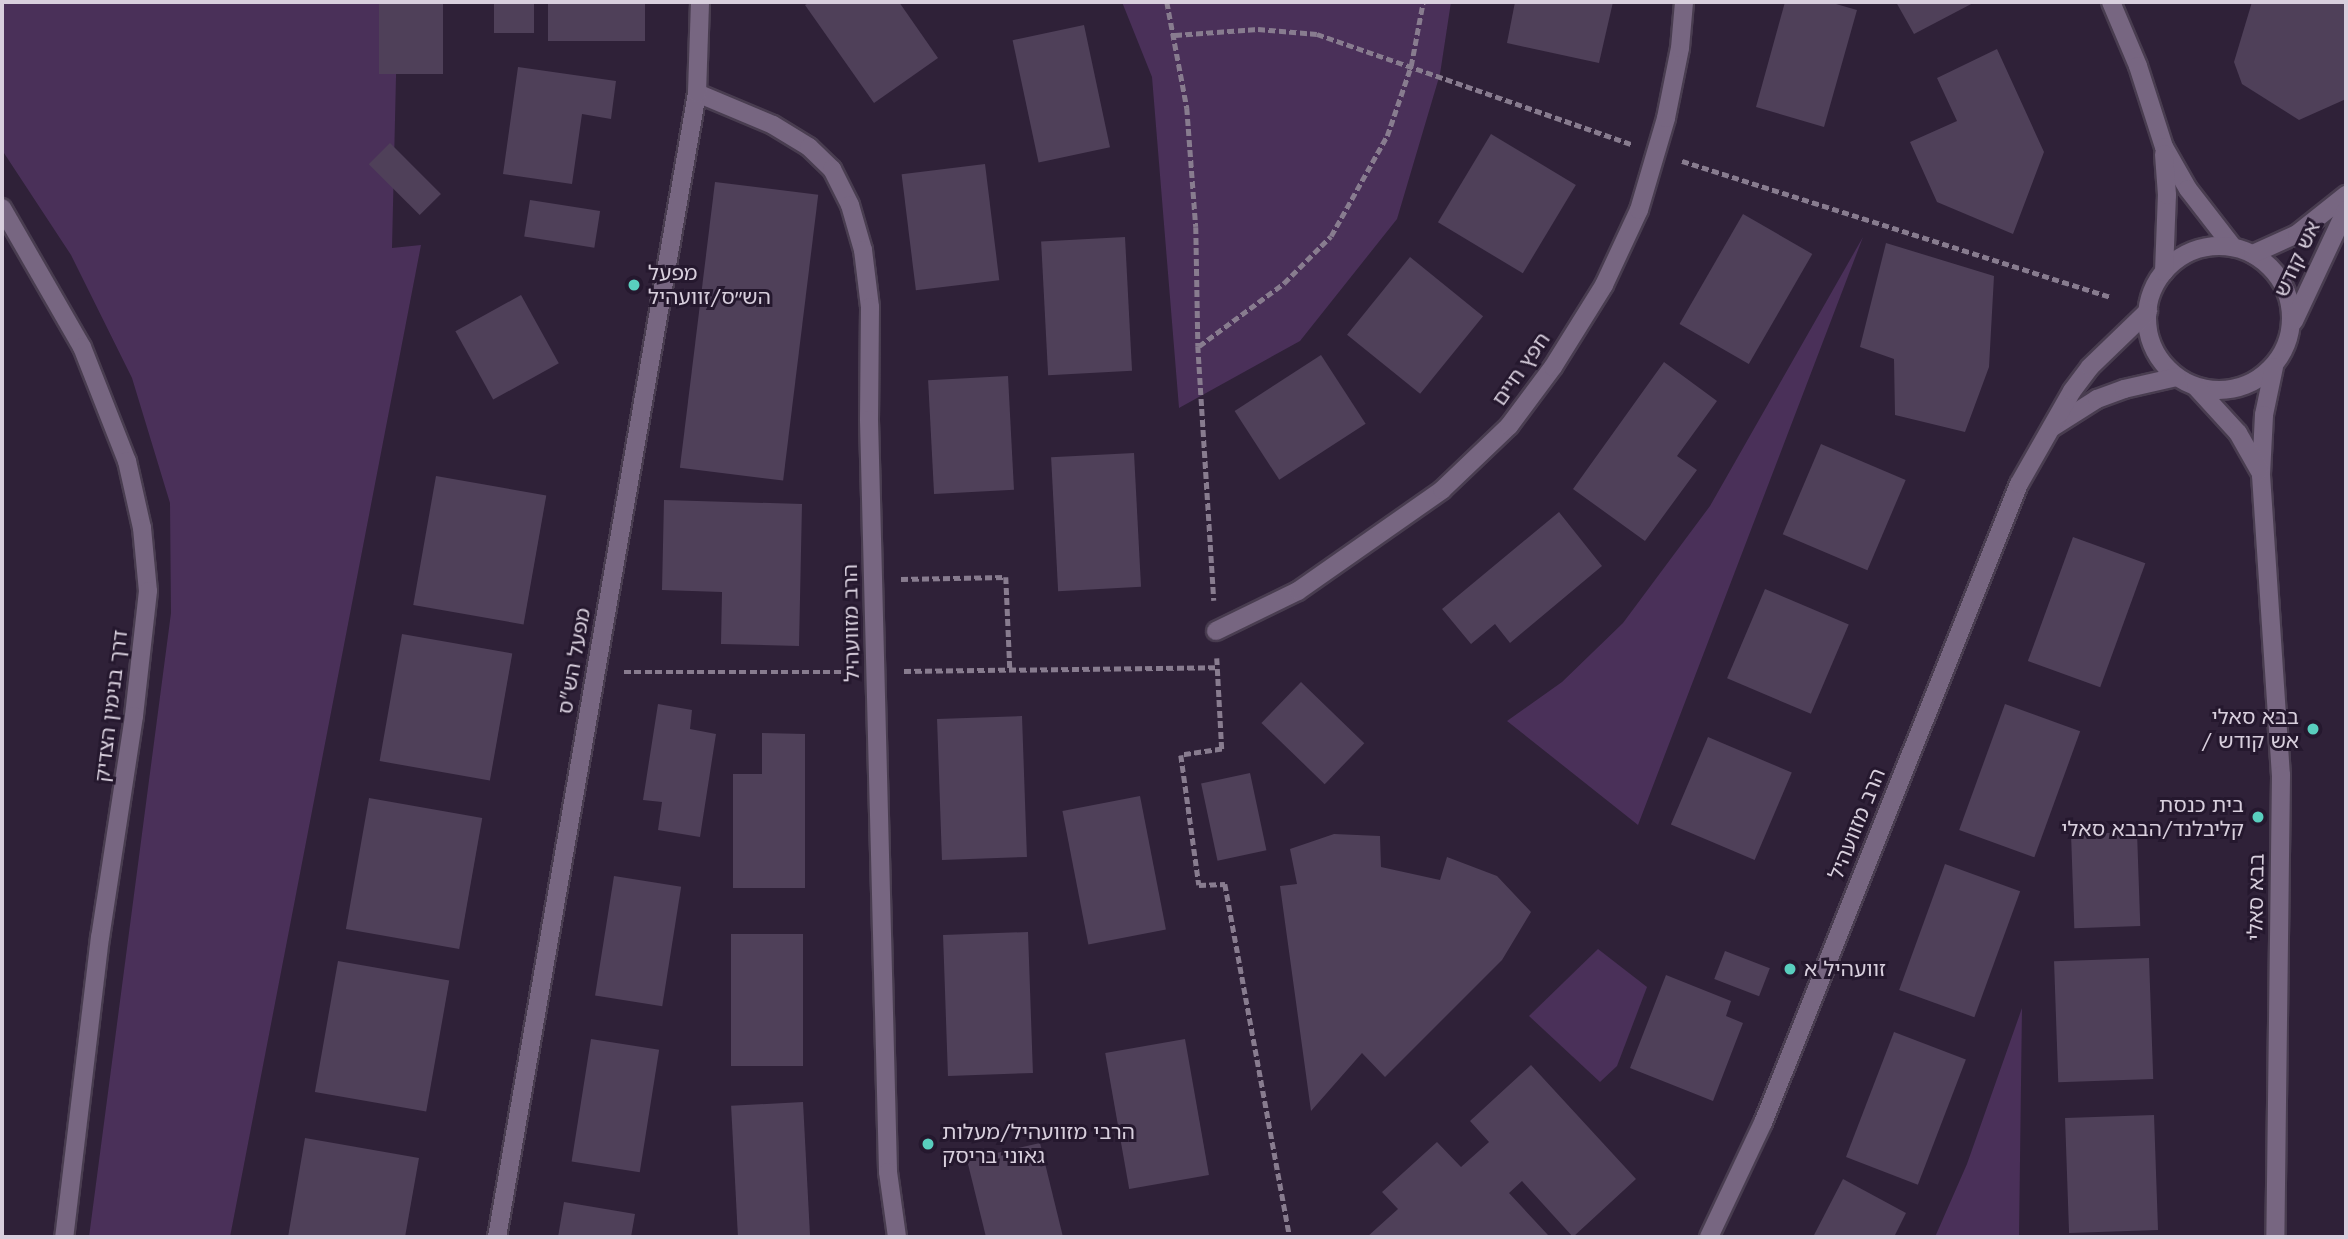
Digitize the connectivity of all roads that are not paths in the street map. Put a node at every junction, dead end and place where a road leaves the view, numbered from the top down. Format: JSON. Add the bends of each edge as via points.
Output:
{"nodes":[{"id":1,"x":700,"y":2,"type":"edge"},
{"id":2,"x":1684,"y":2,"type":"edge"},
{"id":3,"x":2110,"y":2,"type":"edge"},
{"id":4,"x":697,"y":93,"type":"junction"},
{"id":5,"x":2164,"y":147,"type":"junction"},
{"id":6,"x":2346,"y":195,"type":"edge"},
{"id":7,"x":2,"y":208,"type":"edge"},
{"id":8,"x":2346,"y":210,"type":"edge"},
{"id":9,"x":2233,"y":247,"type":"junction"},
{"id":10,"x":2253,"y":254,"type":"junction"},
{"id":11,"x":2164,"y":272,"type":"junction"},
{"id":12,"x":2148,"y":312,"type":"junction"},
{"id":13,"x":2291,"y":327,"type":"junction"},
{"id":14,"x":2274,"y":367,"type":"junction"},
{"id":15,"x":2177,"y":377,"type":"junction"},
{"id":16,"x":2196,"y":387,"type":"junction"},
{"id":17,"x":2050,"y":429,"type":"junction"},
{"id":18,"x":2261,"y":475,"type":"junction"},
{"id":19,"x":1216,"y":631,"type":"road end"},
{"id":20,"x":64,"y":1237,"type":"edge"},
{"id":21,"x":497,"y":1237,"type":"edge"},
{"id":22,"x":897,"y":1237,"type":"edge"},
{"id":23,"x":1709,"y":1237,"type":"edge"},
{"id":24,"x":2276,"y":1237,"type":"edge"}],
"edges":[{"from":1,"to":4,"type":"street","name":"מפעל הש\"ס"},
{"from":2,"to":19,"type":"street","name":"חפץ חיים","via":[[1666,118],[1639,210],[1604,285],[1553,367],[1509,426],[1442,490],[1298,591]]},
{"from":3,"to":5,"type":"street","via":[[2138,66]]},
{"from":4,"to":21,"type":"street","name":"מפעל הש\"ס"},
{"from":4,"to":22,"type":"street","name":"הרב מזוועהיל","via":[[774,125],[809,147],[832,169],[850,205],[863,250],[870,307],[888,1172]]},
{"from":5,"to":9,"type":"street","via":[[2188,189]]},
{"from":5,"to":11,"type":"street"},
{"from":6,"to":10,"type":"street","name":"אש קודש","via":[[2306,228]]},
{"from":7,"to":20,"type":"street","name":"דרך בנימין הצדיק","via":[[82,346],[127,461],[142,528],[148,591]]},
{"from":8,"to":13,"type":"street","name":"אש קודש"},
{"from":9,"to":10,"type":"street"},
{"from":9,"to":11,"type":"street","via":[[2200,248],[2180,257]]},
{"from":10,"to":13,"type":"street","via":[[2271,267],[2283,285],[2291,306]]},
{"from":11,"to":12,"type":"street","via":[[2152,290]]},
{"from":12,"to":15,"type":"street","via":[[2152,343]]},
{"from":12,"to":17,"type":"street","name":"הרב מזוועהיל","via":[[2090,368]]},
{"from":13,"to":14,"type":"street"},
{"from":14,"to":16,"type":"street","via":[[2237,389]]},
{"from":14,"to":18,"type":"street","name":"בבא סאלי","via":[[2264,415]]},
{"from":15,"to":16,"type":"street"},
{"from":15,"to":17,"type":"street","via":[[2115,392]]},
{"from":16,"to":18,"type":"street","name":"בבא סאלי","via":[[2238,433]]},
{"from":17,"to":23,"type":"street","name":"הרב מזוועהיל","via":[[2019,484],[1985,562],[1763,1123]]},
{"from":18,"to":24,"type":"street","name":"בבא סאלי","via":[[2281,775]]}]}
